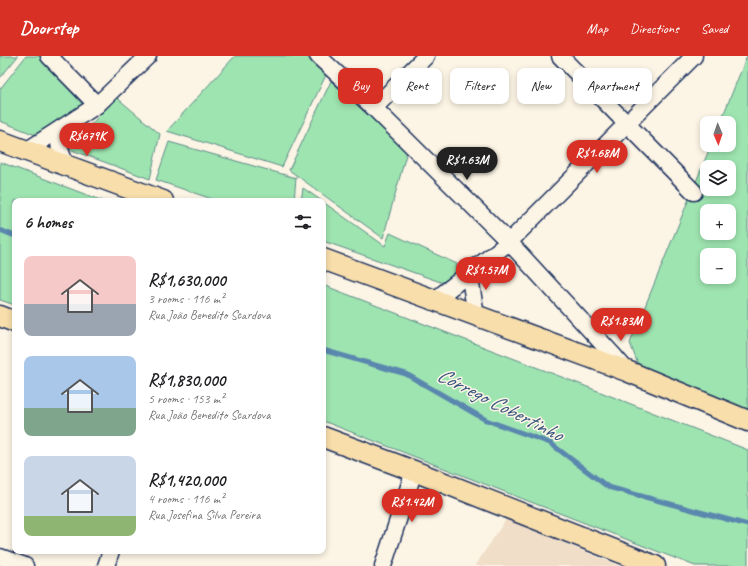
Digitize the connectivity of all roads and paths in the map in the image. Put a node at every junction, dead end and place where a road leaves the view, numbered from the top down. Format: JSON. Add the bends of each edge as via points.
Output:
{"nodes":[{"id":1,"x":49,"y":56,"type":"edge"},
{"id":2,"x":148,"y":56,"type":"edge"},
{"id":3,"x":318,"y":56,"type":"edge"},
{"id":4,"x":426,"y":56,"type":"edge"},
{"id":5,"x":560,"y":56,"type":"edge"},
{"id":6,"x":694,"y":56,"type":"edge"},
{"id":7,"x":97,"y":105,"type":"junction"},
{"id":8,"x":374,"y":108,"type":"junction"},
{"id":9,"x":626,"y":125,"type":"junction"},
{"id":10,"x":62,"y":128,"type":"junction"},
{"id":11,"x":0,"y":141,"type":"edge"},
{"id":12,"x":26,"y":151,"type":"junction"},
{"id":13,"x":67,"y":167,"type":"junction"},
{"id":14,"x":694,"y":192,"type":"dead end"},
{"id":15,"x":155,"y":198,"type":"edge"},
{"id":16,"x":509,"y":242,"type":"junction"},
{"id":17,"x":326,"y":260,"type":"edge"},
{"id":18,"x":477,"y":266,"type":"junction"},
{"id":19,"x":436,"y":300,"type":"junction"},
{"id":20,"x":476,"y":315,"type":"junction"},
{"id":21,"x":0,"y":316,"type":"edge"},
{"id":22,"x":12,"y":321,"type":"edge"},
{"id":23,"x":592,"y":331,"type":"junction"},
{"id":24,"x":584,"y":355,"type":"junction"},
{"id":25,"x":627,"y":371,"type":"junction"},
{"id":26,"x":748,"y":421,"type":"edge"},
{"id":27,"x":326,"y":438,"type":"edge"},
{"id":28,"x":414,"y":471,"type":"junction"},
{"id":29,"x":111,"y":554,"type":"edge"},
{"id":30,"x":0,"y":557,"type":"edge"},
{"id":31,"x":25,"y":566,"type":"edge"},
{"id":32,"x":106,"y":566,"type":"edge"},
{"id":33,"x":383,"y":566,"type":"edge"},
{"id":34,"x":655,"y":566,"type":"edge"}],
"edges":[{"from":1,"to":7,"type":"street"},
{"from":2,"to":7,"type":"street"},
{"from":3,"to":8,"type":"street"},
{"from":4,"to":8,"type":"street"},
{"from":5,"to":9,"type":"street"},
{"from":6,"to":9,"type":"street"},
{"from":7,"to":10,"type":"street"},
{"from":8,"to":16,"type":"street"},
{"from":9,"to":14,"type":"street"},
{"from":9,"to":16,"type":"street"},
{"from":10,"to":12,"type":"street"},
{"from":10,"to":13,"type":"street","via":[[58,138],[60,153]]},
{"from":11,"to":12,"type":"main road"},
{"from":12,"to":13,"type":"main road"},
{"from":13,"to":15,"type":"main road"},
{"from":16,"to":18,"type":"street"},
{"from":16,"to":23,"type":"street"},
{"from":17,"to":19,"type":"main road"},
{"from":18,"to":19,"type":"street"},
{"from":18,"to":20,"type":"street","via":[[471,284]]},
{"from":19,"to":20,"type":"main road"},
{"from":20,"to":24,"type":"main road"},
{"from":21,"to":22,"type":"main road"},
{"from":23,"to":24,"type":"street"},
{"from":23,"to":25,"type":"street"},
{"from":24,"to":25,"type":"main road"},
{"from":25,"to":26,"type":"main road"},
{"from":27,"to":28,"type":"main road"},
{"from":28,"to":33,"type":"street"},
{"from":28,"to":34,"type":"main road"},
{"from":29,"to":32,"type":"street"},
{"from":30,"to":31,"type":"street"}]}
